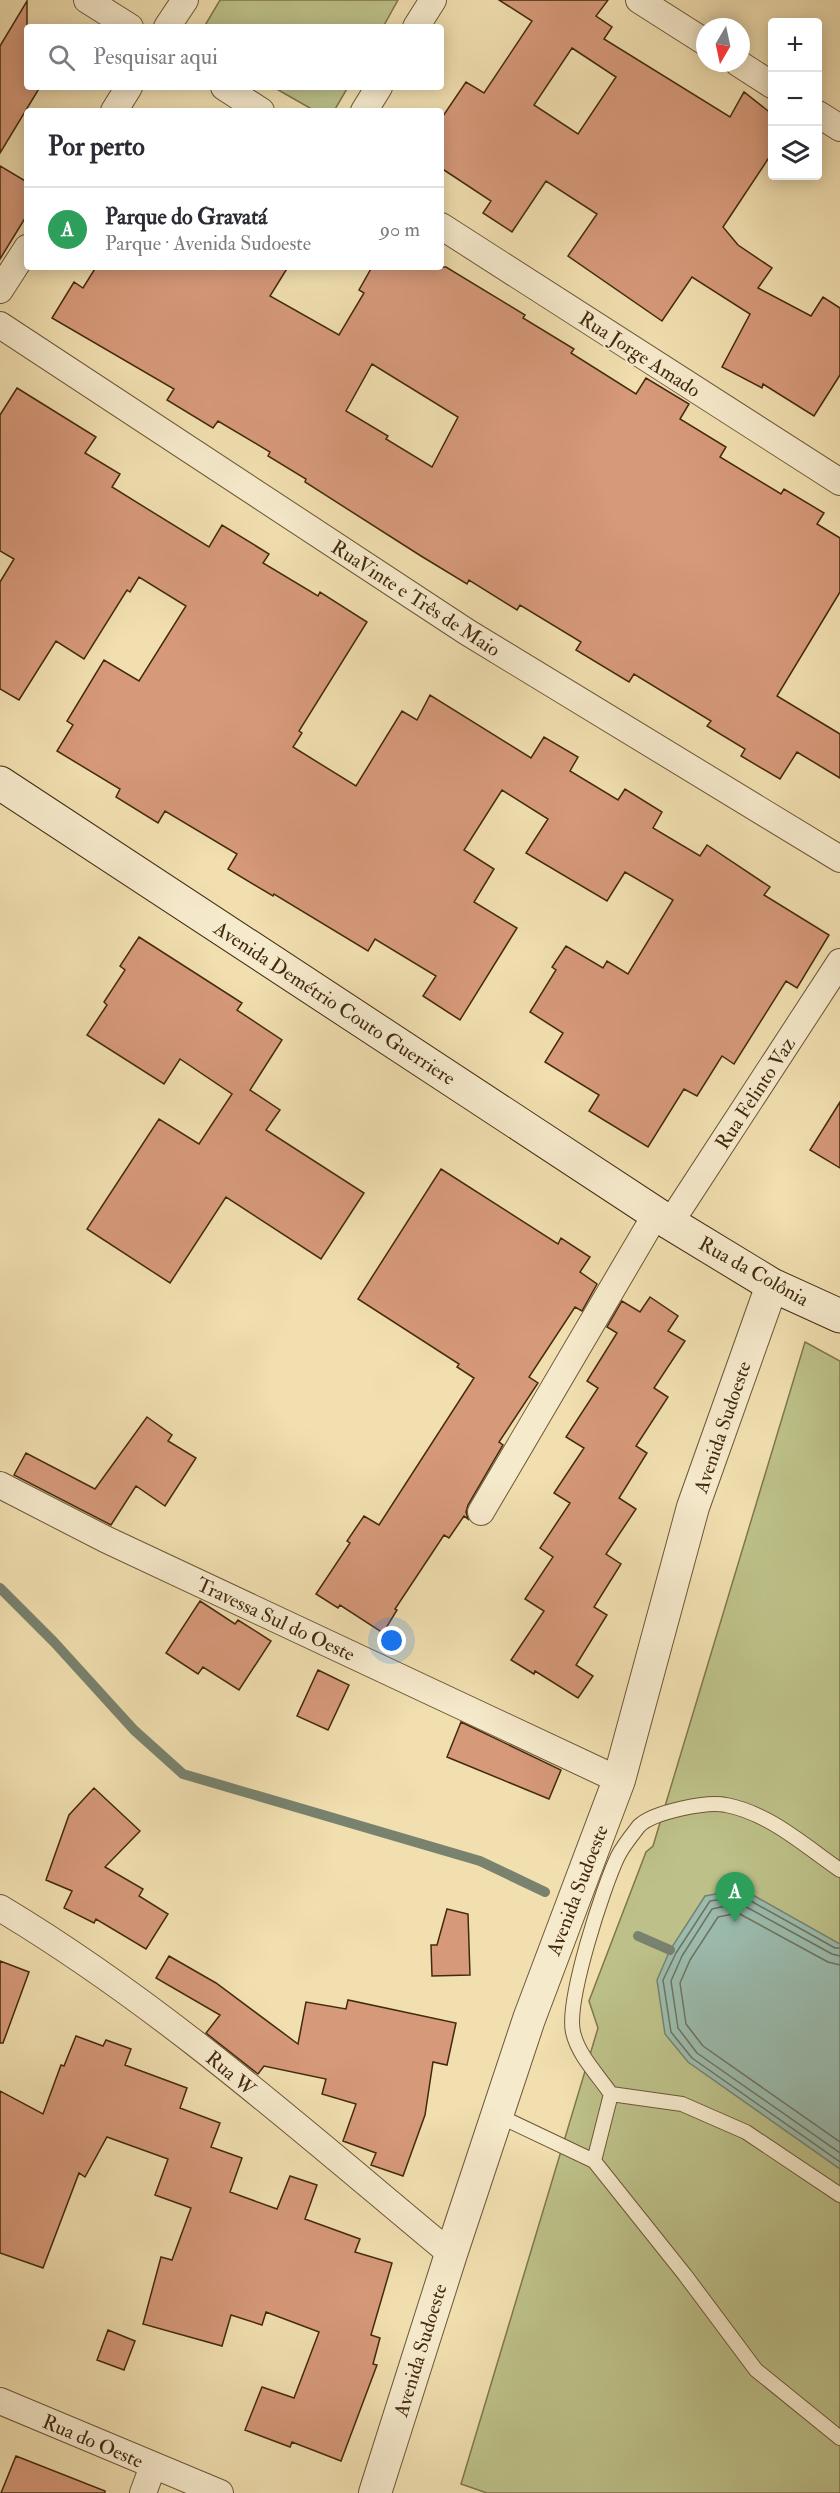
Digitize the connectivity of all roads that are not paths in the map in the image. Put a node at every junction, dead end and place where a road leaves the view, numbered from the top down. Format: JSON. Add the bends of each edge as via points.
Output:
{"nodes":[{"id":1,"x":87,"y":0,"type":"edge"},
{"id":2,"x":185,"y":0,"type":"edge"},
{"id":3,"x":433,"y":0,"type":"edge"},
{"id":4,"x":639,"y":0,"type":"edge"},
{"id":5,"x":125,"y":24,"type":"edge"},
{"id":6,"x":169,"y":24,"type":"edge"},
{"id":7,"x":418,"y":24,"type":"edge"},
{"id":8,"x":696,"y":36,"type":"edge"},
{"id":9,"x":750,"y":71,"type":"edge"},
{"id":10,"x":768,"y":82,"type":"edge"},
{"id":11,"x":127,"y":90,"type":"edge"},
{"id":12,"x":229,"y":90,"type":"edge"},
{"id":13,"x":377,"y":90,"type":"edge"},
{"id":14,"x":116,"y":108,"type":"edge"},
{"id":15,"x":256,"y":108,"type":"edge"},
{"id":16,"x":366,"y":108,"type":"edge"},
{"id":17,"x":822,"y":117,"type":"edge"},
{"id":18,"x":840,"y":128,"type":"edge"},
{"id":19,"x":444,"y":228,"type":"edge"},
{"id":20,"x":24,"y":253,"type":"edge"},
{"id":21,"x":0,"y":290,"type":"edge"},
{"id":22,"x":0,"y":325,"type":"edge"},
{"id":23,"x":840,"y":482,"type":"edge"},
{"id":24,"x":0,"y":783,"type":"edge"},
{"id":25,"x":840,"y":859,"type":"edge"},
{"id":26,"x":840,"y":962,"type":"edge"},
{"id":27,"x":663,"y":1219,"type":"junction"},
{"id":28,"x":772,"y":1286,"type":"junction"},
{"id":29,"x":840,"y":1316,"type":"edge"},
{"id":30,"x":0,"y":1485,"type":"edge"},
{"id":31,"x":481,"y":1512,"type":"dead end"},
{"id":32,"x":619,"y":1780,"type":"junction"},
{"id":33,"x":840,"y":1870,"type":"edge"},
{"id":34,"x":0,"y":1908,"type":"edge"},
{"id":35,"x":611,"y":2094,"type":"junction"},
{"id":36,"x":497,"y":2115,"type":"junction"},
{"id":37,"x":594,"y":2161,"type":"junction"},
{"id":38,"x":840,"y":2195,"type":"edge"},
{"id":39,"x":450,"y":2254,"type":"junction"},
{"id":40,"x":0,"y":2401,"type":"edge"},
{"id":41,"x":840,"y":2438,"type":"edge"},
{"id":42,"x":153,"y":2466,"type":"junction"},
{"id":43,"x":143,"y":2493,"type":"edge"},
{"id":44,"x":220,"y":2493,"type":"edge"},
{"id":45,"x":375,"y":2493,"type":"edge"}],
"edges":[{"from":1,"to":5,"type":"street"},
{"from":2,"to":6,"type":"street"},
{"from":3,"to":7,"type":"street"},
{"from":4,"to":8,"type":"street"},
{"from":9,"to":10,"type":"street"},
{"from":11,"to":14,"type":"street"},
{"from":12,"to":15,"type":"street"},
{"from":13,"to":16,"type":"street"},
{"from":17,"to":18,"type":"street"},
{"from":19,"to":23,"type":"street","name":"Rua Jorge Amado"},
{"from":20,"to":21,"type":"street"},
{"from":22,"to":25,"type":"street","name":"RuaVinte e Três de Maio","via":[[467,632]]},
{"from":24,"to":27,"type":"main road","name":"Avenida Demétrio Couto Guerriere"},
{"from":26,"to":27,"type":"street","name":"Rua Felinto Vaz"},
{"from":27,"to":28,"type":"main road","name":"Rua da Colônia"},
{"from":27,"to":31,"type":"street","name":"Rua Felinto Vaz"},
{"from":28,"to":29,"type":"main road","name":"Rua da Colônia"},
{"from":28,"to":32,"type":"street","name":"Avenida Sudoeste","via":[[693,1507]]},
{"from":30,"to":32,"type":"street","name":"Travessa Sul do Oeste","via":[[115,1544]]},
{"from":32,"to":36,"type":"street","name":"Avenida Sudoeste"},
{"from":33,"to":35,"type":"lane","via":[[767,1820],[725,1804],[686,1806],[641,1824],[618,1855],[607,1884],[584,1956],[573,2009],[578,2047]]},
{"from":34,"to":39,"type":"street","name":"Rua W","via":[[33,1927],[188,2037]]},
{"from":35,"to":37,"type":"lane"},
{"from":35,"to":38,"type":"lane","via":[[682,2104],[746,2132]]},
{"from":36,"to":37,"type":"lane"},
{"from":36,"to":39,"type":"street","name":"Avenida Sudoeste"},
{"from":37,"to":41,"type":"lane","via":[[756,2370]]},
{"from":39,"to":45,"type":"street","name":"Avenida Sudoeste"},
{"from":40,"to":42,"type":"street","name":"Rua do Oeste"},
{"from":42,"to":43,"type":"street"},
{"from":42,"to":44,"type":"street","name":"Rua do Oeste"}]}
